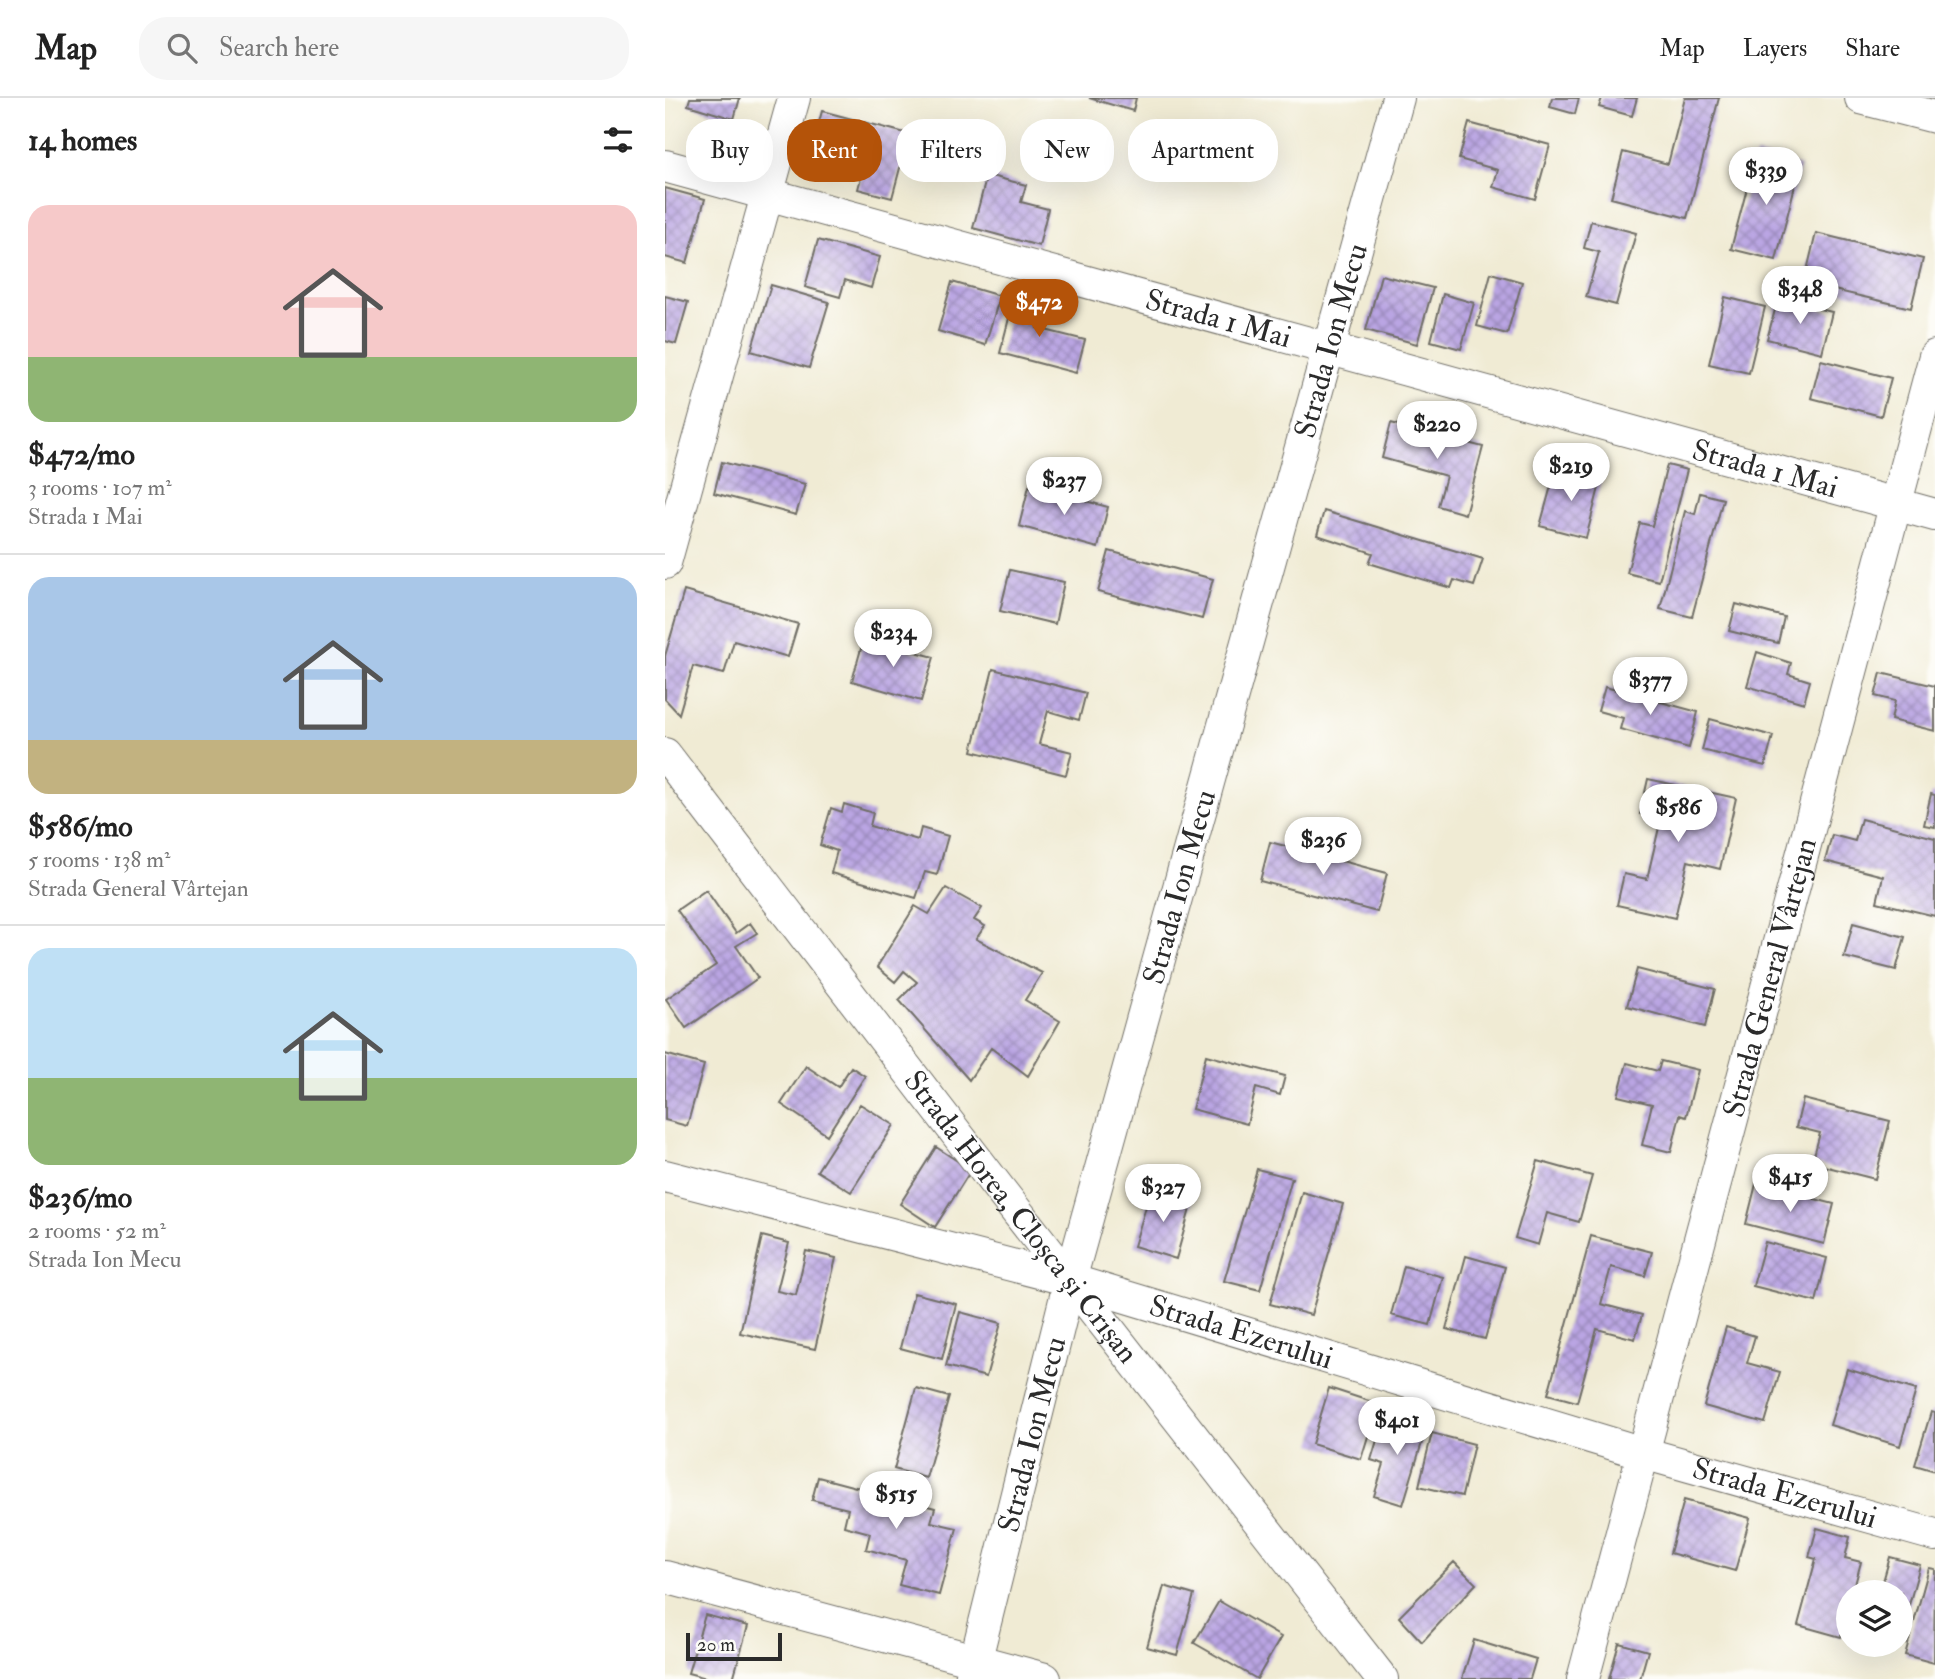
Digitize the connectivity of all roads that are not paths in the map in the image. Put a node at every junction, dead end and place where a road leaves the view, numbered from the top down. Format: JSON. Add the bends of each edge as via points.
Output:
{"nodes":[{"id":1,"x":794,"y":98,"type":"edge"},
{"id":2,"x":1398,"y":98,"type":"edge"},
{"id":3,"x":1861,"y":98,"type":"edge"},
{"id":4,"x":1935,"y":117,"type":"edge"},
{"id":5,"x":665,"y":166,"type":"edge"},
{"id":6,"x":768,"y":192,"type":"junction"},
{"id":7,"x":1328,"y":350,"type":"junction"},
{"id":8,"x":1935,"y":356,"type":"edge"},
{"id":9,"x":1895,"y":504,"type":"junction"},
{"id":10,"x":1935,"y":515,"type":"edge"},
{"id":11,"x":665,"y":563,"type":"edge"},
{"id":12,"x":665,"y":754,"type":"edge"},
{"id":13,"x":665,"y":1176,"type":"edge"},
{"id":14,"x":1070,"y":1280,"type":"junction"},
{"id":15,"x":1643,"y":1453,"type":"junction"},
{"id":16,"x":1935,"y":1535,"type":"edge"},
{"id":17,"x":665,"y":1577,"type":"edge"},
{"id":18,"x":973,"y":1670,"type":"edge"},
{"id":19,"x":1045,"y":1679,"type":"edge"},
{"id":20,"x":1382,"y":1679,"type":"edge"},
{"id":21,"x":1583,"y":1679,"type":"edge"}],
"edges":[{"from":1,"to":6,"type":"street"},
{"from":2,"to":7,"type":"street","name":"Strada Ion Mecu"},
{"from":3,"to":4,"type":"street"},
{"from":5,"to":6,"type":"street","name":"Strada 1 Mai"},
{"from":6,"to":7,"type":"street","name":"Strada 1 Mai"},
{"from":6,"to":11,"type":"street"},
{"from":7,"to":9,"type":"street","name":"Strada 1 Mai"},
{"from":7,"to":14,"type":"street","name":"Strada Ion Mecu"},
{"from":8,"to":9,"type":"street","name":"Strada General Vârtejan"},
{"from":9,"to":10,"type":"street","name":"Strada 1 Mai"},
{"from":9,"to":15,"type":"street","name":"Strada General Vârtejan"},
{"from":12,"to":14,"type":"street","name":"Strada Horea, Cloșca și Crișan"},
{"from":13,"to":14,"type":"street","name":"Strada Ezerului"},
{"from":14,"to":15,"type":"street","name":"Strada Ezerului"},
{"from":14,"to":18,"type":"street","name":"Strada Ion Mecu"},
{"from":14,"to":20,"type":"street","name":"Strada Horea, Cloșca și Crișan"},
{"from":15,"to":16,"type":"street","name":"Strada Ezerului"},
{"from":15,"to":21,"type":"street","name":"Strada General Vârtejan"},
{"from":17,"to":18,"type":"street"},
{"from":18,"to":19,"type":"street"}]}
